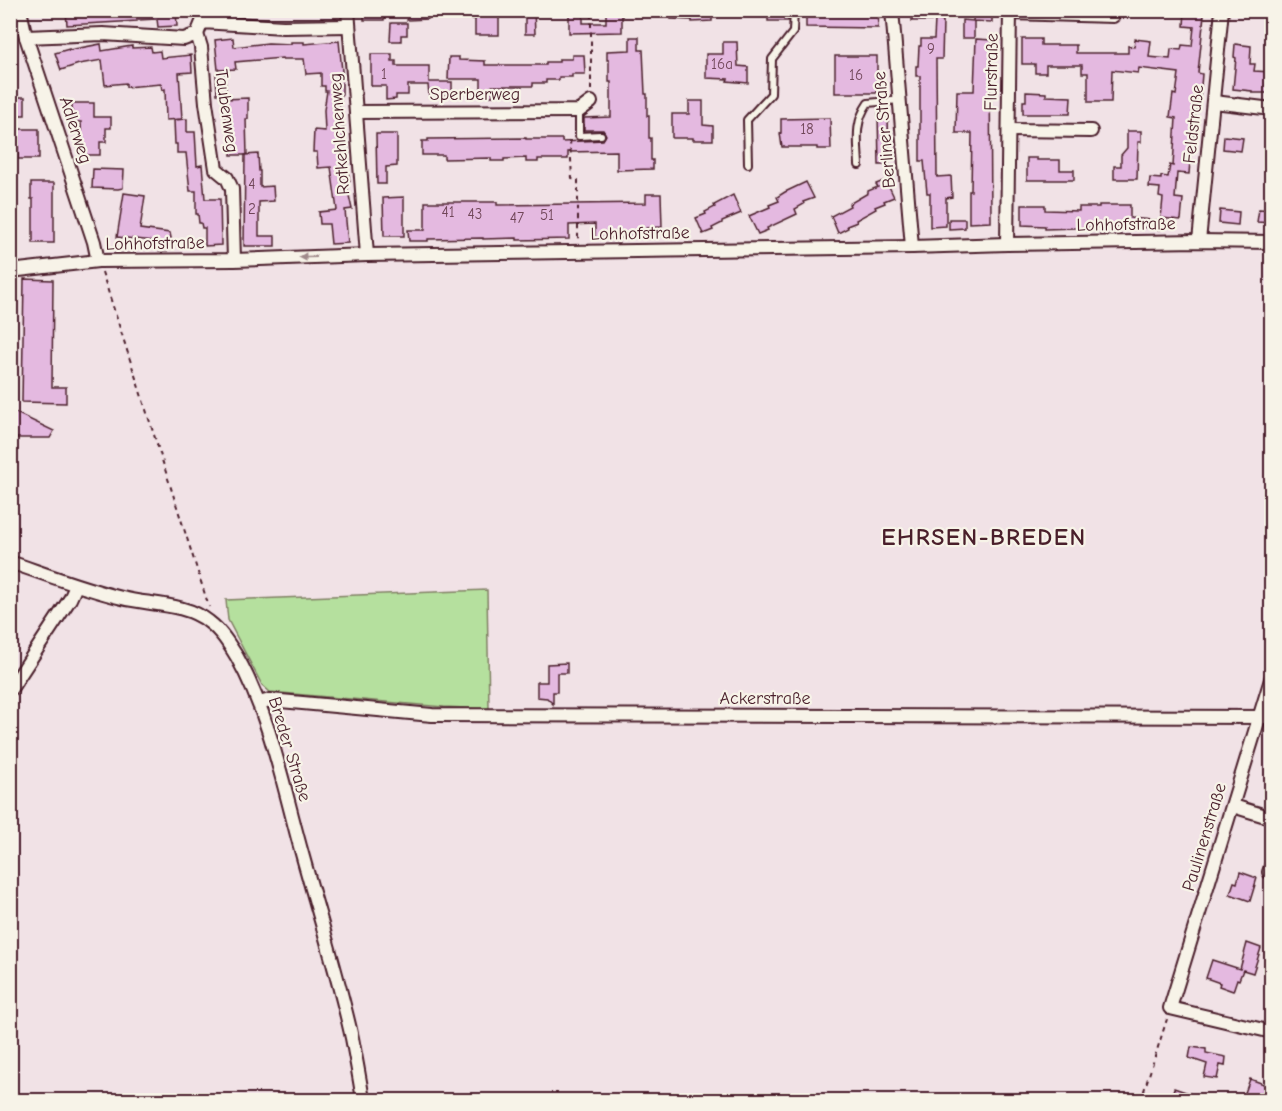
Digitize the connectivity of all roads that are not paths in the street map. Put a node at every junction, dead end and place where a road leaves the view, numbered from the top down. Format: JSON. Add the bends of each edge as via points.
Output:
{"nodes":[{"id":1,"x":348,"y":10,"type":"edge"},
{"id":2,"x":794,"y":10,"type":"edge"},
{"id":3,"x":892,"y":10,"type":"edge"},
{"id":4,"x":1222,"y":10,"type":"edge"},
{"id":5,"x":17,"y":11,"type":"edge"},
{"id":6,"x":1010,"y":12,"type":"edge"},
{"id":7,"x":1113,"y":16,"type":"dead end"},
{"id":8,"x":349,"y":26,"type":"junction"},
{"id":9,"x":197,"y":34,"type":"junction"},
{"id":10,"x":26,"y":37,"type":"junction"},
{"id":11,"x":899,"y":100,"type":"junction"},
{"id":12,"x":591,"y":102,"type":"road end"},
{"id":13,"x":1214,"y":102,"type":"junction"},
{"id":14,"x":1272,"y":109,"type":"edge"},
{"id":15,"x":579,"y":111,"type":"junction"},
{"id":16,"x":356,"y":112,"type":"junction"},
{"id":17,"x":1009,"y":130,"type":"junction"},
{"id":18,"x":1091,"y":131,"type":"dead end"},
{"id":19,"x":601,"y":135,"type":"dead end"},
{"id":20,"x":748,"y":164,"type":"dead end"},
{"id":21,"x":859,"y":165,"type":"dead end"},
{"id":22,"x":1199,"y":241,"type":"junction"},
{"id":23,"x":1272,"y":242,"type":"edge"},
{"id":24,"x":1006,"y":244,"type":"junction"},
{"id":25,"x":912,"y":247,"type":"junction"},
{"id":26,"x":367,"y":255,"type":"junction"},
{"id":27,"x":234,"y":260,"type":"junction"},
{"id":28,"x":98,"y":261,"type":"junction"},
{"id":29,"x":10,"y":272,"type":"edge"},
{"id":30,"x":10,"y":562,"type":"edge"},
{"id":31,"x":76,"y":586,"type":"junction"},
{"id":32,"x":1272,"y":676,"type":"edge"},
{"id":33,"x":10,"y":690,"type":"edge"},
{"id":34,"x":259,"y":702,"type":"junction"},
{"id":35,"x":1272,"y":717,"type":"edge"},
{"id":36,"x":1258,"y":718,"type":"junction"},
{"id":37,"x":1233,"y":806,"type":"junction"},
{"id":38,"x":1272,"y":818,"type":"edge"},
{"id":39,"x":1272,"y":1032,"type":"edge"},
{"id":40,"x":363,"y":1101,"type":"edge"}],
"edges":[{"from":1,"to":8,"type":"street","name":"Rotkehlchenweg"},
{"from":2,"to":20,"type":"lane","via":[[793,32],[772,59],[771,94],[747,120]]},
{"from":3,"to":11,"type":"street","name":"Berliner Straße"},
{"from":4,"to":13,"type":"street","name":"Feldstraße"},
{"from":5,"to":10,"type":"street","name":"Adlerweg"},
{"from":6,"to":7,"type":"street","name":"Flurstraße"},
{"from":6,"to":17,"type":"street","name":"Flurstraße"},
{"from":8,"to":9,"type":"street","via":[[202,22]]},
{"from":8,"to":16,"type":"street","name":"Rotkehlchenweg"},
{"from":9,"to":10,"type":"street","via":[[184,39],[103,34]]},
{"from":9,"to":27,"type":"street","name":"Taubenweg","via":[[216,169],[232,189]]},
{"from":10,"to":28,"type":"street","name":"Adlerweg"},
{"from":11,"to":21,"type":"lane","via":[[868,103],[861,113]]},
{"from":11,"to":25,"type":"street","name":"Berliner Straße"},
{"from":12,"to":15,"type":"street"},
{"from":13,"to":14,"type":"street"},
{"from":13,"to":22,"type":"street","name":"Feldstraße"},
{"from":15,"to":16,"type":"street","name":"Sperberweg"},
{"from":15,"to":19,"type":"lane","via":[[579,136]]},
{"from":16,"to":26,"type":"street","name":"Rotkehlchenweg"},
{"from":17,"to":18,"type":"street","name":"Flurstraße"},
{"from":17,"to":24,"type":"street","name":"Flurstraße"},
{"from":22,"to":23,"type":"street","name":"Lohhofstraße"},
{"from":22,"to":24,"type":"street","name":"Lohhofstraße"},
{"from":24,"to":25,"type":"street","name":"Lohhofstraße"},
{"from":25,"to":26,"type":"street","name":"Lohhofstraße"},
{"from":26,"to":27,"type":"street","name":"Lohhofstraße","one_way":true},
{"from":27,"to":28,"type":"street","name":"Lohhofstraße"},
{"from":28,"to":29,"type":"street","name":"Lohhofstraße"},
{"from":30,"to":31,"type":"street","name":"Breder Straße"},
{"from":31,"to":33,"type":"street"},
{"from":31,"to":34,"type":"street","name":"Breder Straße","via":[[178,608],[209,622],[223,635]]},
{"from":32,"to":36,"type":"street","name":"Paulinenstraße"},
{"from":34,"to":36,"type":"street","name":"Ackerstraße","via":[[432,715]]},
{"from":34,"to":40,"type":"street","name":"Breder Straße","via":[[352,1037]]},
{"from":35,"to":36,"type":"street","name":"Ackerstraße"},
{"from":36,"to":37,"type":"street","name":"Paulinenstraße"},
{"from":37,"to":38,"type":"street"},
{"from":37,"to":39,"type":"street","name":"Paulinenstraße","via":[[1170,1008]]}]}
